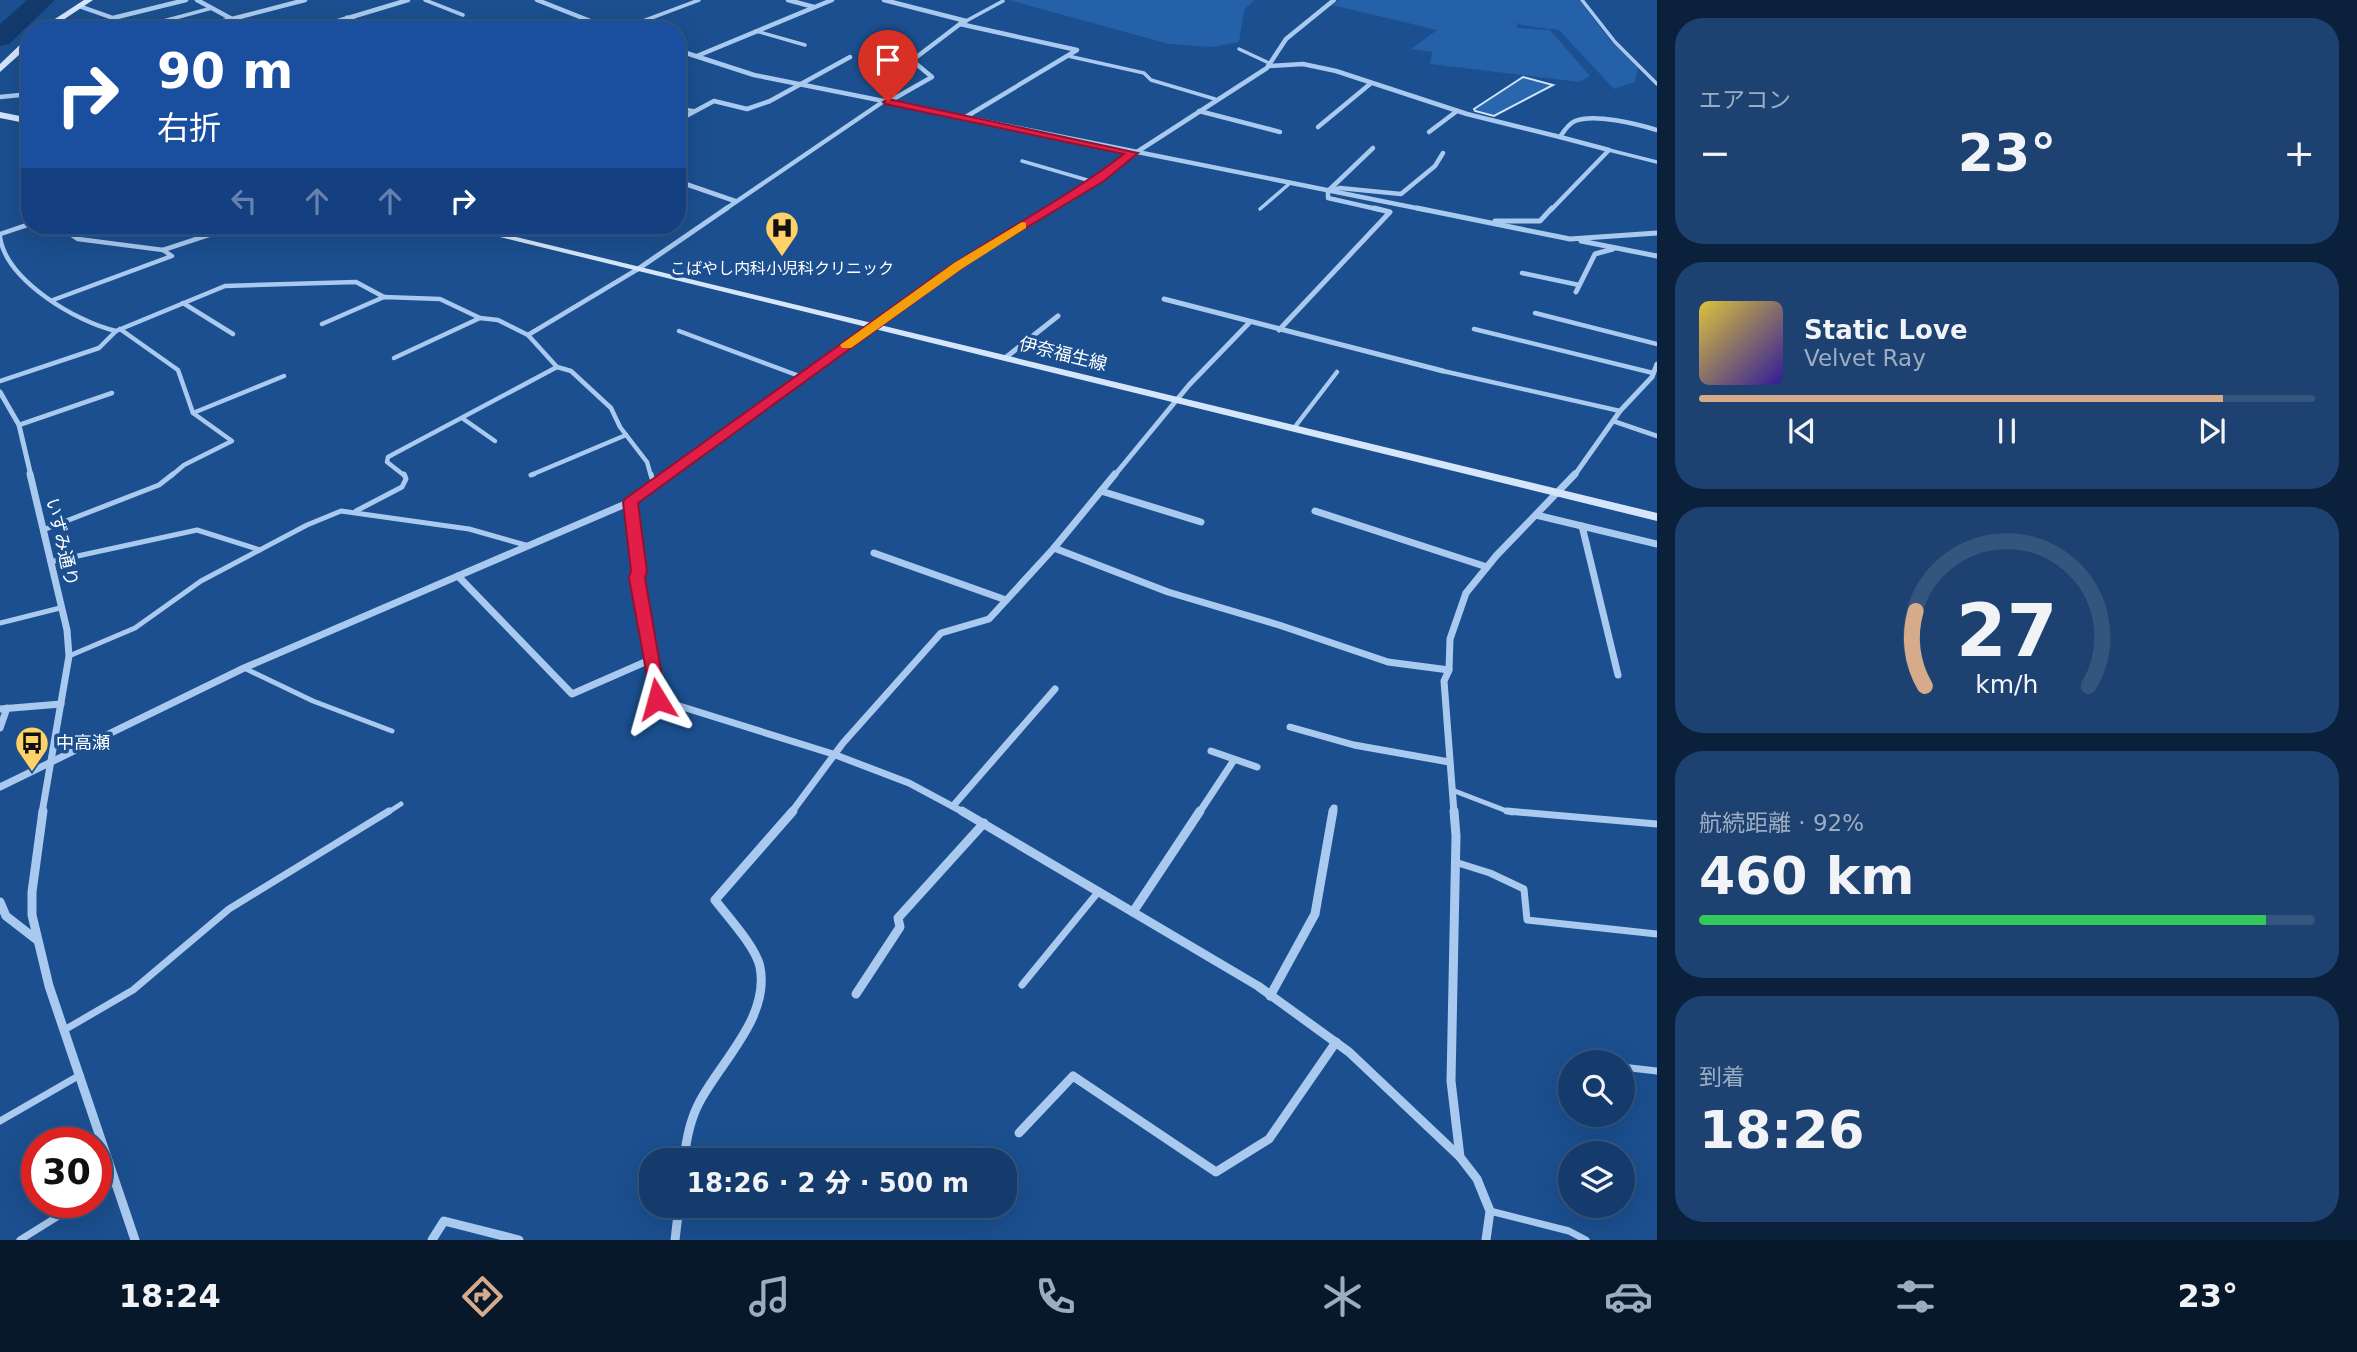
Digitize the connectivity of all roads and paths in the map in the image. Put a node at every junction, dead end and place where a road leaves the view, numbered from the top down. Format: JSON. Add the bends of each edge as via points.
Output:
{"nodes":[{"id":1,"x":89,"y":0,"type":"edge"},
{"id":2,"x":186,"y":0,"type":"edge"},
{"id":3,"x":197,"y":0,"type":"edge"},
{"id":4,"x":305,"y":0,"type":"edge"},
{"id":5,"x":408,"y":0,"type":"edge"},
{"id":6,"x":425,"y":0,"type":"edge"},
{"id":7,"x":537,"y":0,"type":"edge"},
{"id":8,"x":699,"y":0,"type":"edge"},
{"id":9,"x":788,"y":0,"type":"edge"},
{"id":10,"x":832,"y":0,"type":"edge"},
{"id":11,"x":884,"y":0,"type":"edge"},
{"id":12,"x":1334,"y":0,"type":"edge"},
{"id":13,"x":1582,"y":0,"type":"edge"},
{"id":14,"x":547,"y":1,"type":"edge"},
{"id":15,"x":1003,"y":1,"type":"edge"},
{"id":16,"x":79,"y":6,"type":"junction"},
{"id":17,"x":815,"y":7,"type":"junction"},
{"id":18,"x":212,"y":8,"type":"junction"},
{"id":19,"x":463,"y":15,"type":"dead end"},
{"id":20,"x":347,"y":17,"type":"junction"},
{"id":21,"x":232,"y":19,"type":"junction"},
{"id":22,"x":56,"y":21,"type":"edge"},
{"id":23,"x":164,"y":21,"type":"edge"},
{"id":24,"x":223,"y":21,"type":"edge"},
{"id":25,"x":335,"y":21,"type":"edge"},
{"id":26,"x":357,"y":21,"type":"edge"},
{"id":27,"x":593,"y":21,"type":"edge"},
{"id":28,"x":643,"y":21,"type":"edge"},
{"id":29,"x":966,"y":21,"type":"junction"},
{"id":30,"x":960,"y":24,"type":"junction"},
{"id":31,"x":756,"y":31,"type":"junction"},
{"id":32,"x":805,"y":45,"type":"dead end"},
{"id":33,"x":1239,"y":49,"type":"dead end"},
{"id":34,"x":21,"y":50,"type":"edge"},
{"id":35,"x":686,"y":53,"type":"edge"},
{"id":36,"x":697,"y":56,"type":"junction"},
{"id":37,"x":1068,"y":56,"type":"junction"},
{"id":38,"x":850,"y":57,"type":"dead end"},
{"id":39,"x":1268,"y":64,"type":"junction"},
{"id":40,"x":0,"y":69,"type":"edge"},
{"id":41,"x":800,"y":84,"type":"junction"},
{"id":42,"x":1370,"y":84,"type":"junction"},
{"id":43,"x":1657,"y":85,"type":"edge"},
{"id":44,"x":21,"y":95,"type":"edge"},
{"id":45,"x":0,"y":97,"type":"edge"},
{"id":46,"x":1215,"y":99,"type":"junction"},
{"id":47,"x":886,"y":102,"type":"junction"},
{"id":48,"x":686,"y":110,"type":"edge"},
{"id":49,"x":695,"y":111,"type":"junction"},
{"id":50,"x":1199,"y":111,"type":"junction"},
{"id":51,"x":1457,"y":111,"type":"junction"},
{"id":52,"x":0,"y":114,"type":"edge"},
{"id":53,"x":686,"y":116,"type":"dead end"},
{"id":54,"x":963,"y":118,"type":"junction"},
{"id":55,"x":21,"y":119,"type":"edge"},
{"id":56,"x":1318,"y":127,"type":"dead end"},
{"id":57,"x":1657,"y":130,"type":"edge"},
{"id":58,"x":1280,"y":132,"type":"dead end"},
{"id":59,"x":1429,"y":132,"type":"dead end"},
{"id":60,"x":1560,"y":137,"type":"junction"},
{"id":61,"x":1373,"y":148,"type":"dead end"},
{"id":62,"x":1609,"y":150,"type":"junction"},
{"id":63,"x":1133,"y":153,"type":"junction"},
{"id":64,"x":1443,"y":153,"type":"dead end"},
{"id":65,"x":1022,"y":161,"type":"dead end"},
{"id":66,"x":1657,"y":162,"type":"edge"},
{"id":67,"x":1094,"y":182,"type":"junction"},
{"id":68,"x":686,"y":184,"type":"edge"},
{"id":69,"x":1289,"y":184,"type":"junction"},
{"id":70,"x":1328,"y":192,"type":"junction"},
{"id":71,"x":735,"y":201,"type":"junction"},
{"id":72,"x":1260,"y":209,"type":"dead end"},
{"id":73,"x":1478,"y":221,"type":"junction"},
{"id":74,"x":21,"y":227,"type":"edge"},
{"id":75,"x":1657,"y":233,"type":"edge"},
{"id":76,"x":0,"y":235,"type":"edge"},
{"id":77,"x":72,"y":235,"type":"edge"},
{"id":78,"x":209,"y":235,"type":"edge"},
{"id":79,"x":496,"y":235,"type":"edge"},
{"id":80,"x":1570,"y":239,"type":"junction"},
{"id":81,"x":1617,"y":248,"type":"junction"},
{"id":82,"x":163,"y":250,"type":"junction"},
{"id":83,"x":1657,"y":256,"type":"edge"},
{"id":84,"x":638,"y":270,"type":"junction"},
{"id":85,"x":1522,"y":273,"type":"dead end"},
{"id":86,"x":1579,"y":285,"type":"junction"},
{"id":87,"x":1576,"y":292,"type":"dead end"},
{"id":88,"x":384,"y":298,"type":"junction"},
{"id":89,"x":1164,"y":299,"type":"dead end"},
{"id":90,"x":53,"y":300,"type":"junction"},
{"id":91,"x":183,"y":303,"type":"junction"},
{"id":92,"x":1535,"y":313,"type":"dead end"},
{"id":93,"x":1058,"y":316,"type":"dead end"},
{"id":94,"x":480,"y":318,"type":"junction"},
{"id":95,"x":1249,"y":323,"type":"junction"},
{"id":96,"x":322,"y":324,"type":"dead end"},
{"id":97,"x":873,"y":325,"type":"junction"},
{"id":98,"x":1474,"y":329,"type":"dead end"},
{"id":99,"x":118,"y":330,"type":"junction"},
{"id":100,"x":1279,"y":330,"type":"junction"},
{"id":101,"x":679,"y":331,"type":"dead end"},
{"id":102,"x":233,"y":334,"type":"dead end"},
{"id":103,"x":528,"y":335,"type":"junction"},
{"id":104,"x":1657,"y":344,"type":"edge"},
{"id":105,"x":394,"y":358,"type":"dead end"},
{"id":106,"x":1005,"y":358,"type":"junction"},
{"id":107,"x":1657,"y":364,"type":"edge"},
{"id":108,"x":557,"y":367,"type":"junction"},
{"id":109,"x":1443,"y":371,"type":"joint"},
{"id":110,"x":1337,"y":372,"type":"dead end"},
{"id":111,"x":1653,"y":373,"type":"junction"},
{"id":112,"x":284,"y":376,"type":"dead end"},
{"id":113,"x":802,"y":377,"type":"junction"},
{"id":114,"x":0,"y":381,"type":"edge"},
{"id":115,"x":0,"y":392,"type":"edge"},
{"id":116,"x":112,"y":393,"type":"dead end"},
{"id":117,"x":1177,"y":400,"type":"junction"},
{"id":118,"x":1620,"y":411,"type":"junction"},
{"id":119,"x":193,"y":413,"type":"junction"},
{"id":120,"x":462,"y":418,"type":"junction"},
{"id":121,"x":1613,"y":421,"type":"junction"},
{"id":122,"x":19,"y":425,"type":"junction"},
{"id":123,"x":1294,"y":428,"type":"junction"},
{"id":124,"x":626,"y":435,"type":"junction"},
{"id":125,"x":1657,"y":436,"type":"edge"},
{"id":126,"x":495,"y":441,"type":"dead end"},
{"id":127,"x":531,"y":475,"type":"dead end"},
{"id":128,"x":654,"y":485,"type":"junction"},
{"id":129,"x":1101,"y":491,"type":"junction"},
{"id":130,"x":1560,"y":494,"type":"junction"},
{"id":131,"x":630,"y":502,"type":"junction"},
{"id":132,"x":1315,"y":511,"type":"dead end"},
{"id":133,"x":355,"y":512,"type":"junction"},
{"id":134,"x":1536,"y":515,"type":"junction"},
{"id":135,"x":1657,"y":517,"type":"edge"},
{"id":136,"x":1201,"y":522,"type":"dead end"},
{"id":137,"x":1582,"y":526,"type":"junction"},
{"id":138,"x":43,"y":530,"type":"junction"},
{"id":139,"x":1657,"y":544,"type":"edge"},
{"id":140,"x":529,"y":546,"type":"junction"},
{"id":141,"x":1054,"y":548,"type":"junction"},
{"id":142,"x":260,"y":551,"type":"junction"},
{"id":143,"x":874,"y":553,"type":"dead end"},
{"id":144,"x":50,"y":562,"type":"junction"},
{"id":145,"x":1487,"y":567,"type":"junction"},
{"id":146,"x":458,"y":576,"type":"junction"},
{"id":147,"x":1006,"y":600,"type":"junction"},
{"id":148,"x":60,"y":608,"type":"junction"},
{"id":149,"x":0,"y":623,"type":"edge"},
{"id":150,"x":69,"y":656,"type":"junction"},
{"id":151,"x":652,"y":659,"type":"junction"},
{"id":152,"x":244,"y":668,"type":"junction"},
{"id":153,"x":1449,"y":670,"type":"junction"},
{"id":154,"x":1618,"y":675,"type":"dead end"},
{"id":155,"x":1055,"y":689,"type":"dead end"},
{"id":156,"x":61,"y":704,"type":"junction"},
{"id":157,"x":4,"y":709,"type":"edge"},
{"id":158,"x":1290,"y":727,"type":"dead end"},
{"id":159,"x":0,"y":728,"type":"edge"},
{"id":160,"x":393,"y":731,"type":"dead end"},
{"id":161,"x":1211,"y":751,"type":"dead end"},
{"id":162,"x":834,"y":754,"type":"junction"},
{"id":163,"x":1234,"y":760,"type":"junction"},
{"id":164,"x":49,"y":761,"type":"junction"},
{"id":165,"x":1449,"y":762,"type":"junction"},
{"id":166,"x":1256,"y":767,"type":"dead end"},
{"id":167,"x":0,"y":787,"type":"edge"},
{"id":168,"x":1451,"y":790,"type":"junction"},
{"id":169,"x":401,"y":804,"type":"dead end"},
{"id":170,"x":953,"y":806,"type":"junction"},
{"id":171,"x":1335,"y":808,"type":"dead end"},
{"id":172,"x":984,"y":823,"type":"junction"},
{"id":173,"x":1657,"y":824,"type":"edge"},
{"id":174,"x":1455,"y":862,"type":"junction"},
{"id":175,"x":1099,"y":891,"type":"junction"},
{"id":176,"x":0,"y":902,"type":"edge"},
{"id":177,"x":1133,"y":912,"type":"junction"},
{"id":178,"x":1657,"y":934,"type":"edge"},
{"id":179,"x":37,"y":940,"type":"junction"},
{"id":180,"x":1022,"y":985,"type":"dead end"},
{"id":181,"x":856,"y":994,"type":"dead end"},
{"id":182,"x":1270,"y":996,"type":"junction"},
{"id":183,"x":66,"y":1029,"type":"junction"},
{"id":184,"x":1336,"y":1042,"type":"junction"},
{"id":185,"x":1635,"y":1068,"type":"edge"},
{"id":186,"x":1657,"y":1071,"type":"edge"},
{"id":187,"x":80,"y":1074,"type":"junction"},
{"id":188,"x":0,"y":1121,"type":"edge"},
{"id":189,"x":1019,"y":1133,"type":"dead end"},
{"id":190,"x":685,"y":1148,"type":"edge"},
{"id":191,"x":1460,"y":1157,"type":"junction"},
{"id":192,"x":116,"y":1181,"type":"junction"},
{"id":193,"x":112,"y":1183,"type":"edge"},
{"id":194,"x":1490,"y":1211,"type":"junction"},
{"id":195,"x":55,"y":1218,"type":"edge"},
{"id":196,"x":678,"y":1218,"type":"edge"},
{"id":197,"x":20,"y":1240,"type":"edge"},
{"id":198,"x":135,"y":1240,"type":"edge"},
{"id":199,"x":432,"y":1240,"type":"edge"},
{"id":200,"x":519,"y":1240,"type":"edge"},
{"id":201,"x":675,"y":1240,"type":"edge"},
{"id":202,"x":1486,"y":1240,"type":"edge"},
{"id":203,"x":1586,"y":1240,"type":"edge"}],
"edges":[{"from":1,"to":16,"type":"main road"},
{"from":2,"to":16,"type":"street","via":[[113,18]]},
{"from":3,"to":18,"type":"street"},
{"from":4,"to":21,"type":"street"},
{"from":5,"to":20,"type":"street"},
{"from":6,"to":19,"type":"lane"},
{"from":7,"to":14,"type":"street"},
{"from":8,"to":28,"type":"lane"},
{"from":9,"to":17,"type":"street"},
{"from":10,"to":17,"type":"street"},
{"from":11,"to":29,"type":"street"},
{"from":12,"to":39,"type":"street","via":[[1290,36]]},
{"from":13,"to":43,"type":"lane"},
{"from":14,"to":27,"type":"street"},
{"from":15,"to":29,"type":"lane"},
{"from":16,"to":22,"type":"main road"},
{"from":17,"to":31,"type":"street"},
{"from":18,"to":21,"type":"street"},
{"from":18,"to":23,"type":"lane"},
{"from":20,"to":25,"type":"street"},
{"from":20,"to":26,"type":"lane"},
{"from":21,"to":24,"type":"street"},
{"from":29,"to":30,"type":"street"},
{"from":30,"to":37,"type":"street","via":[[1077,50]]},
{"from":30,"to":47,"type":"street","via":[[914,59],[932,77]]},
{"from":31,"to":32,"type":"lane"},
{"from":31,"to":36,"type":"street"},
{"from":33,"to":39,"type":"lane"},
{"from":34,"to":40,"type":"main road"},
{"from":35,"to":36,"type":"street"},
{"from":36,"to":41,"type":"street"},
{"from":37,"to":46,"type":"lane","via":[[1144,73],[1151,80]]},
{"from":37,"to":54,"type":"street"},
{"from":38,"to":41,"type":"street"},
{"from":39,"to":42,"type":"street","via":[[1303,64]]},
{"from":39,"to":46,"type":"street"},
{"from":41,"to":47,"type":"street"},
{"from":41,"to":49,"type":"street","via":[[747,109],[714,101]]},
{"from":42,"to":51,"type":"street"},
{"from":42,"to":56,"type":"street"},
{"from":44,"to":45,"type":"street"},
{"from":46,"to":50,"type":"street"},
{"from":47,"to":54,"type":"street"},
{"from":47,"to":71,"type":"street"},
{"from":48,"to":49,"type":"lane"},
{"from":49,"to":53,"type":"street"},
{"from":50,"to":58,"type":"street"},
{"from":50,"to":63,"type":"street"},
{"from":51,"to":59,"type":"street"},
{"from":51,"to":60,"type":"street"},
{"from":52,"to":55,"type":"main road"},
{"from":54,"to":63,"type":"street"},
{"from":57,"to":60,"type":"street","via":[[1582,119],[1571,122]]},
{"from":60,"to":62,"type":"street"},
{"from":61,"to":70,"type":"street"},
{"from":62,"to":66,"type":"lane"},
{"from":62,"to":73,"type":"street","via":[[1541,221]]},
{"from":63,"to":67,"type":"street"},
{"from":63,"to":69,"type":"street"},
{"from":64,"to":70,"type":"street","via":[[1435,166],[1401,194],[1340,188]]},
{"from":65,"to":67,"type":"lane"},
{"from":67,"to":97,"type":"street","via":[[979,251]]},
{"from":68,"to":71,"type":"street"},
{"from":69,"to":70,"type":"street"},
{"from":69,"to":72,"type":"lane"},
{"from":70,"to":73,"type":"street"},
{"from":70,"to":100,"type":"street","via":[[1328,198],[1390,212]]},
{"from":71,"to":84,"type":"street"},
{"from":73,"to":80,"type":"street"},
{"from":74,"to":76,"type":"lane"},
{"from":75,"to":80,"type":"street"},
{"from":76,"to":90,"type":"lane","via":[[4,257]]},
{"from":77,"to":82,"type":"lane"},
{"from":78,"to":82,"type":"lane"},
{"from":79,"to":84,"type":"main road","name":"伊奈福生線"},
{"from":80,"to":81,"type":"street"},
{"from":81,"to":83,"type":"street"},
{"from":81,"to":86,"type":"street","via":[[1595,254]]},
{"from":82,"to":90,"type":"lane","via":[[172,256]]},
{"from":84,"to":97,"type":"main road","name":"伊奈福生線"},
{"from":84,"to":103,"type":"lane"},
{"from":85,"to":86,"type":"lane"},
{"from":86,"to":87,"type":"street"},
{"from":88,"to":91,"type":"lane","via":[[356,282],[225,286]]},
{"from":88,"to":94,"type":"lane","via":[[440,299]]},
{"from":88,"to":96,"type":"lane"},
{"from":89,"to":95,"type":"street"},
{"from":90,"to":99,"type":"lane","via":[[108,330]]},
{"from":91,"to":99,"type":"lane"},
{"from":91,"to":102,"type":"lane"},
{"from":92,"to":104,"type":"lane"},
{"from":93,"to":106,"type":"street"},
{"from":94,"to":103,"type":"lane","via":[[498,320]]},
{"from":94,"to":105,"type":"lane"},
{"from":95,"to":100,"type":"street"},
{"from":95,"to":117,"type":"street"},
{"from":97,"to":106,"type":"main road","name":"伊奈福生線"},
{"from":97,"to":113,"type":"street"},
{"from":98,"to":111,"type":"lane"},
{"from":99,"to":114,"type":"lane","via":[[99,348]]},
{"from":99,"to":119,"type":"lane","via":[[178,370]]},
{"from":100,"to":109,"type":"street"},
{"from":101,"to":113,"type":"lane"},
{"from":103,"to":108,"type":"lane"},
{"from":106,"to":117,"type":"main road","name":"伊奈福生線"},
{"from":107,"to":111,"type":"street"},
{"from":108,"to":120,"type":"lane"},
{"from":108,"to":124,"type":"lane","via":[[571,371],[611,408]]},
{"from":109,"to":118,"type":"lane"},
{"from":110,"to":123,"type":"lane"},
{"from":111,"to":118,"type":"street"},
{"from":112,"to":119,"type":"lane"},
{"from":113,"to":128,"type":"street"},
{"from":115,"to":122,"type":"street","name":"いずみ通り"},
{"from":116,"to":122,"type":"lane"},
{"from":117,"to":123,"type":"main road","name":"伊奈福生線"},
{"from":117,"to":129,"type":"street"},
{"from":118,"to":121,"type":"street"},
{"from":119,"to":138,"type":"lane","via":[[232,442],[184,464],[159,485]]},
{"from":120,"to":126,"type":"lane"},
{"from":120,"to":133,"type":"lane","via":[[388,457],[387,462],[403,472],[402,487]]},
{"from":121,"to":125,"type":"lane"},
{"from":121,"to":130,"type":"street"},
{"from":122,"to":138,"type":"street","name":"いずみ通り"},
{"from":123,"to":130,"type":"main road","name":"伊奈福生線"},
{"from":124,"to":127,"type":"lane"},
{"from":124,"to":128,"type":"lane","via":[[647,462]]},
{"from":128,"to":131,"type":"street"},
{"from":129,"to":136,"type":"street"},
{"from":129,"to":141,"type":"street"},
{"from":130,"to":134,"type":"street"},
{"from":130,"to":135,"type":"main road","name":"伊奈福生線"},
{"from":131,"to":140,"type":"street"},
{"from":131,"to":151,"type":"street","via":[[637,578]]},
{"from":132,"to":145,"type":"street"},
{"from":133,"to":140,"type":"lane","via":[[469,529]]},
{"from":133,"to":142,"type":"lane","via":[[341,511],[318,520]]},
{"from":134,"to":137,"type":"street"},
{"from":134,"to":145,"type":"street"},
{"from":137,"to":139,"type":"street"},
{"from":137,"to":154,"type":"street"},
{"from":138,"to":144,"type":"street","name":"いずみ通り"},
{"from":140,"to":146,"type":"street"},
{"from":141,"to":147,"type":"street"},
{"from":141,"to":153,"type":"street","via":[[1168,592],[1388,662]]},
{"from":142,"to":144,"type":"lane","via":[[197,530]]},
{"from":142,"to":150,"type":"lane","via":[[186,590],[135,628]]},
{"from":143,"to":147,"type":"street"},
{"from":144,"to":148,"type":"street","name":"いずみ通り"},
{"from":145,"to":153,"type":"street","via":[[1466,593],[1450,639]]},
{"from":146,"to":151,"type":"street","via":[[572,695]]},
{"from":146,"to":152,"type":"street"},
{"from":147,"to":162,"type":"street","via":[[981,624],[941,633]]},
{"from":148,"to":149,"type":"lane"},
{"from":148,"to":150,"type":"street","name":"いずみ通り"},
{"from":150,"to":156,"type":"street","name":"いずみ通り"},
{"from":151,"to":162,"type":"street","via":[[657,699]]},
{"from":152,"to":160,"type":"lane","via":[[313,701]]},
{"from":152,"to":164,"type":"street"},
{"from":153,"to":165,"type":"street","via":[[1444,681]]},
{"from":155,"to":170,"type":"street"},
{"from":156,"to":157,"type":"street"},
{"from":156,"to":164,"type":"street","name":"いずみ通り"},
{"from":157,"to":159,"type":"street"},
{"from":158,"to":165,"type":"street","via":[[1353,745]]},
{"from":161,"to":163,"type":"street"},
{"from":162,"to":170,"type":"street"},
{"from":162,"to":190,"type":"street","via":[[784,823],[715,900],[761,966],[758,998],[738,1045],[699,1103]]},
{"from":163,"to":166,"type":"street"},
{"from":163,"to":177,"type":"street"},
{"from":164,"to":167,"type":"street"},
{"from":164,"to":179,"type":"street","name":"いずみ通り","via":[[32,892]]},
{"from":165,"to":168,"type":"street"},
{"from":168,"to":173,"type":"lane","via":[[1512,813]]},
{"from":168,"to":174,"type":"street"},
{"from":169,"to":183,"type":"lane","via":[[229,909],[133,990]]},
{"from":170,"to":172,"type":"street"},
{"from":171,"to":182,"type":"street","via":[[1315,914]]},
{"from":172,"to":175,"type":"street"},
{"from":172,"to":181,"type":"street","via":[[898,918],[900,927]]},
{"from":174,"to":178,"type":"lane","via":[[1524,890],[1527,920]]},
{"from":174,"to":191,"type":"street","via":[[1451,1082]]},
{"from":175,"to":177,"type":"street"},
{"from":175,"to":180,"type":"lane"},
{"from":176,"to":179,"type":"street","via":[[6,916]]},
{"from":177,"to":182,"type":"street"},
{"from":179,"to":183,"type":"street","name":"いずみ通り"},
{"from":182,"to":184,"type":"street"},
{"from":183,"to":187,"type":"street","name":"いずみ通り"},
{"from":184,"to":189,"type":"street","via":[[1269,1139],[1216,1172],[1073,1076]]},
{"from":184,"to":191,"type":"street"},
{"from":185,"to":186,"type":"lane"},
{"from":187,"to":188,"type":"lane"},
{"from":187,"to":192,"type":"street","name":"いずみ通り"},
{"from":191,"to":194,"type":"street","via":[[1477,1179]]},
{"from":192,"to":193,"type":"lane"},
{"from":192,"to":198,"type":"street","name":"いずみ通り"},
{"from":194,"to":202,"type":"street"},
{"from":194,"to":203,"type":"lane","via":[[1569,1231]]},
{"from":195,"to":197,"type":"lane"},
{"from":196,"to":201,"type":"street"},
{"from":199,"to":200,"type":"street","via":[[444,1221]]}]}
